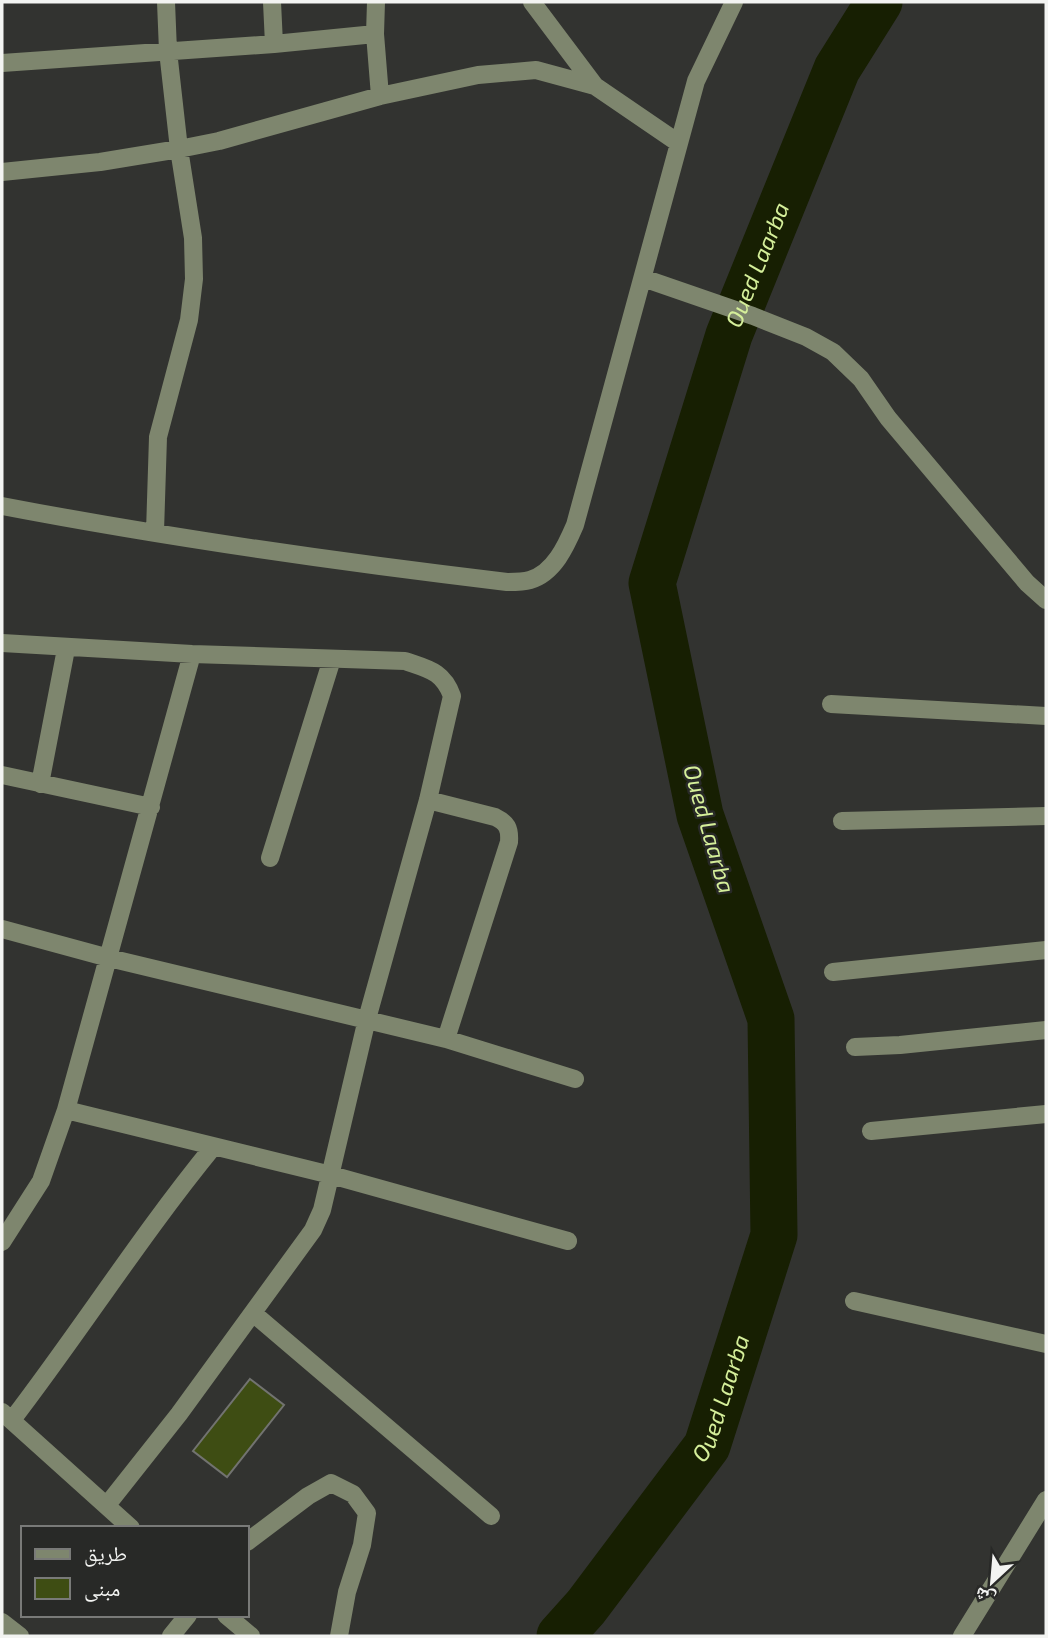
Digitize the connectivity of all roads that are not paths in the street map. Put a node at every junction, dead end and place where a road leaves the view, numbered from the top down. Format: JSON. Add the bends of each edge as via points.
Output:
{"nodes":[{"id":1,"x":166,"y":2,"type":"edge"},
{"id":2,"x":272,"y":2,"type":"edge"},
{"id":3,"x":376,"y":2,"type":"edge"},
{"id":4,"x":532,"y":2,"type":"edge"},
{"id":5,"x":734,"y":2,"type":"edge"},
{"id":6,"x":375,"y":34,"type":"junction"},
{"id":7,"x":274,"y":44,"type":"junction"},
{"id":8,"x":168,"y":51,"type":"junction"},
{"id":9,"x":2,"y":63,"type":"edge"},
{"id":10,"x":595,"y":86,"type":"junction"},
{"id":11,"x":380,"y":96,"type":"junction"},
{"id":12,"x":677,"y":142,"type":"junction"},
{"id":13,"x":179,"y":149,"type":"junction"},
{"id":14,"x":2,"y":172,"type":"edge"},
{"id":15,"x":643,"y":278,"type":"junction"},
{"id":16,"x":2,"y":506,"type":"edge"},
{"id":17,"x":155,"y":532,"type":"junction"},
{"id":18,"x":1046,"y":600,"type":"edge"},
{"id":19,"x":2,"y":643,"type":"edge"},
{"id":20,"x":66,"y":649,"type":"junction"},
{"id":21,"x":192,"y":654,"type":"junction"},
{"id":22,"x":332,"y":659,"type":"junction"},
{"id":23,"x":831,"y":704,"type":"dead end"},
{"id":24,"x":1046,"y":716,"type":"edge"},
{"id":25,"x":2,"y":775,"type":"edge"},
{"id":26,"x":40,"y":784,"type":"junction"},
{"id":27,"x":428,"y":800,"type":"junction"},
{"id":28,"x":151,"y":807,"type":"junction"},
{"id":29,"x":1046,"y":816,"type":"edge"},
{"id":30,"x":842,"y":821,"type":"dead end"},
{"id":31,"x":270,"y":858,"type":"dead end"},
{"id":32,"x":2,"y":929,"type":"edge"},
{"id":33,"x":1046,"y":950,"type":"edge"},
{"id":34,"x":109,"y":958,"type":"junction"},
{"id":35,"x":833,"y":972,"type":"dead end"},
{"id":36,"x":367,"y":1019,"type":"junction"},
{"id":37,"x":1046,"y":1030,"type":"edge"},
{"id":38,"x":446,"y":1039,"type":"junction"},
{"id":39,"x":855,"y":1047,"type":"dead end"},
{"id":40,"x":575,"y":1079,"type":"dead end"},
{"id":41,"x":65,"y":1110,"type":"junction"},
{"id":42,"x":1046,"y":1114,"type":"edge"},
{"id":43,"x":870,"y":1131,"type":"dead end"},
{"id":44,"x":213,"y":1147,"type":"junction"},
{"id":45,"x":331,"y":1175,"type":"junction"},
{"id":46,"x":568,"y":1241,"type":"dead end"},
{"id":47,"x":2,"y":1242,"type":"edge"},
{"id":48,"x":853,"y":1301,"type":"dead end"},
{"id":49,"x":253,"y":1313,"type":"junction"},
{"id":50,"x":1046,"y":1343,"type":"edge"},
{"id":51,"x":7,"y":1416,"type":"edge"},
{"id":52,"x":1046,"y":1500,"type":"edge"},
{"id":53,"x":107,"y":1505,"type":"junction"},
{"id":54,"x":491,"y":1516,"type":"dead end"},
{"id":55,"x":129,"y":1526,"type":"edge"},
{"id":56,"x":248,"y":1541,"type":"edge"},
{"id":57,"x":186,"y":1617,"type":"edge"},
{"id":58,"x":228,"y":1617,"type":"edge"},
{"id":59,"x":2,"y":1622,"type":"edge"},
{"id":60,"x":20,"y":1636,"type":"edge"},
{"id":61,"x":171,"y":1636,"type":"edge"},
{"id":62,"x":251,"y":1636,"type":"edge"},
{"id":63,"x":339,"y":1636,"type":"edge"},
{"id":64,"x":962,"y":1636,"type":"edge"}],
"edges":[{"from":1,"to":8,"type":"street"},
{"from":2,"to":7,"type":"street"},
{"from":3,"to":6,"type":"street"},
{"from":4,"to":10,"type":"street"},
{"from":5,"to":12,"type":"street","via":[[696,81]]},
{"from":6,"to":7,"type":"street"},
{"from":6,"to":11,"type":"street"},
{"from":7,"to":8,"type":"street"},
{"from":8,"to":9,"type":"street"},
{"from":8,"to":13,"type":"street"},
{"from":10,"to":11,"type":"street","via":[[536,70],[478,75]]},
{"from":10,"to":12,"type":"street"},
{"from":11,"to":13,"type":"street"},
{"from":12,"to":15,"type":"street"},
{"from":13,"to":14,"type":"street"},
{"from":13,"to":17,"type":"street","via":[[193,238],[194,279],[189,320],[158,437]]},
{"from":15,"to":17,"type":"street","via":[[575,525],[562,552],[531,580],[507,582],[355,564]]},
{"from":15,"to":18,"type":"street","via":[[753,316],[833,352],[861,379],[888,418]]},
{"from":16,"to":17,"type":"street"},
{"from":19,"to":20,"type":"street"},
{"from":20,"to":21,"type":"street"},
{"from":20,"to":26,"type":"street"},
{"from":21,"to":22,"type":"street"},
{"from":21,"to":28,"type":"street"},
{"from":22,"to":27,"type":"street","via":[[405,661],[447,681],[452,696]]},
{"from":22,"to":31,"type":"street"},
{"from":23,"to":24,"type":"street"},
{"from":25,"to":26,"type":"street"},
{"from":26,"to":28,"type":"street"},
{"from":27,"to":36,"type":"street"},
{"from":27,"to":38,"type":"street","via":[[495,817],[510,830]]},
{"from":28,"to":34,"type":"street"},
{"from":29,"to":30,"type":"street"},
{"from":32,"to":34,"type":"street"},
{"from":33,"to":35,"type":"street"},
{"from":34,"to":36,"type":"street"},
{"from":34,"to":41,"type":"street"},
{"from":36,"to":38,"type":"street"},
{"from":36,"to":45,"type":"street"},
{"from":37,"to":39,"type":"street"},
{"from":38,"to":40,"type":"street"},
{"from":41,"to":44,"type":"street"},
{"from":41,"to":47,"type":"street","via":[[41,1181]]},
{"from":42,"to":43,"type":"street"},
{"from":44,"to":45,"type":"street"},
{"from":44,"to":51,"type":"street","via":[[168,1202],[66,1349]]},
{"from":45,"to":46,"type":"street"},
{"from":45,"to":49,"type":"street","via":[[313,1230]]},
{"from":48,"to":50,"type":"street"},
{"from":49,"to":53,"type":"street"},
{"from":49,"to":54,"type":"street"},
{"from":51,"to":53,"type":"street"},
{"from":52,"to":64,"type":"street"},
{"from":53,"to":55,"type":"street"},
{"from":56,"to":63,"type":"street","via":[[331,1483],[353,1494],[367,1513]]},
{"from":57,"to":61,"type":"street"},
{"from":58,"to":62,"type":"street"},
{"from":59,"to":60,"type":"street"}]}
